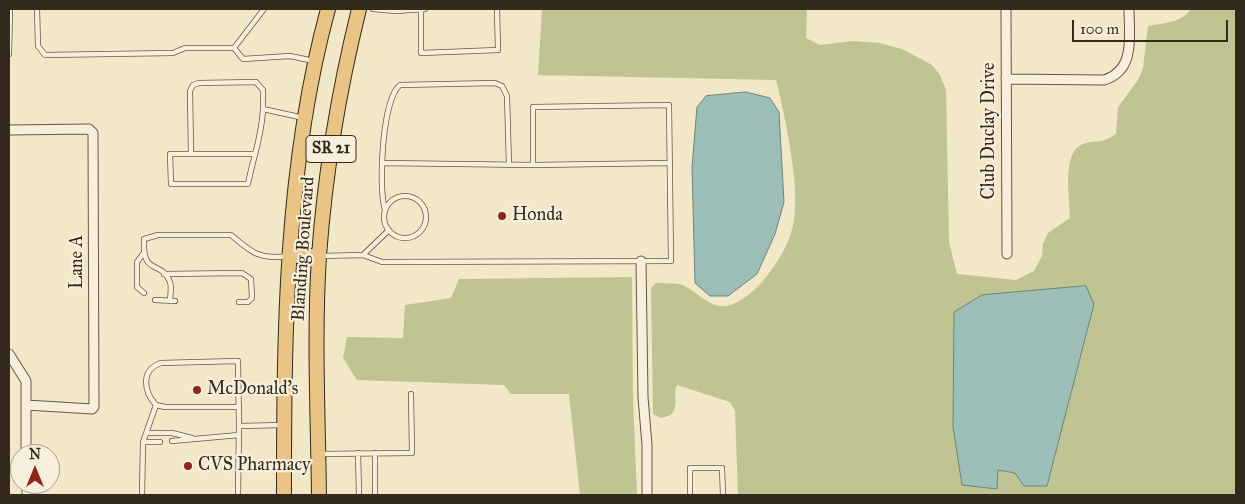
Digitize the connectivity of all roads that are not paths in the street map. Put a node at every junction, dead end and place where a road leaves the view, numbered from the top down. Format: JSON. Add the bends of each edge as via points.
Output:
{"nodes":[{"id":1,"x":10,"y":9,"type":"edge"},
{"id":2,"x":37,"y":9,"type":"edge"},
{"id":3,"x":264,"y":9,"type":"edge"},
{"id":4,"x":328,"y":9,"type":"edge"},
{"id":5,"x":359,"y":9,"type":"edge"},
{"id":6,"x":373,"y":9,"type":"edge"},
{"id":7,"x":497,"y":9,"type":"edge"},
{"id":8,"x":1006,"y":9,"type":"edge"},
{"id":9,"x":1129,"y":9,"type":"edge"},
{"id":10,"x":423,"y":10,"type":"edge"},
{"id":11,"x":234,"y":48,"type":"junction"},
{"id":12,"x":9,"y":54,"type":"edge"},
{"id":13,"x":316,"y":61,"type":"junction"},
{"id":14,"x":1006,"y":80,"type":"junction"},
{"id":15,"x":263,"y":109,"type":"junction"},
{"id":16,"x":305,"y":118,"type":"junction"},
{"id":17,"x":9,"y":130,"type":"edge"},
{"id":18,"x":191,"y":154,"type":"junction"},
{"id":19,"x":253,"y":154,"type":"junction"},
{"id":20,"x":670,"y":162,"type":"junction"},
{"id":21,"x":382,"y":163,"type":"junction"},
{"id":22,"x":509,"y":165,"type":"junction"},
{"id":23,"x":533,"y":165,"type":"junction"},
{"id":24,"x":385,"y":210,"type":"junction"},
{"id":25,"x":389,"y":230,"type":"junction"},
{"id":26,"x":143,"y":254,"type":"junction"},
{"id":27,"x":1007,"y":254,"type":"dead end"},
{"id":28,"x":290,"y":256,"type":"junction"},
{"id":29,"x":319,"y":256,"type":"junction"},
{"id":30,"x":363,"y":256,"type":"junction"},
{"id":31,"x":641,"y":261,"type":"junction"},
{"id":32,"x":164,"y":274,"type":"junction"},
{"id":33,"x":144,"y":293,"type":"dead end"},
{"id":34,"x":155,"y":300,"type":"dead end"},
{"id":35,"x":238,"y":302,"type":"dead end"},
{"id":36,"x":9,"y":354,"type":"edge"},
{"id":37,"x":412,"y":394,"type":"dead end"},
{"id":38,"x":26,"y":405,"type":"junction"},
{"id":39,"x":156,"y":405,"type":"junction"},
{"id":40,"x":239,"y":407,"type":"junction"},
{"id":41,"x":284,"y":425,"type":"junction"},
{"id":42,"x":239,"y":426,"type":"junction"},
{"id":43,"x":147,"y":433,"type":"junction"},
{"id":44,"x":239,"y":435,"type":"junction"},
{"id":45,"x":193,"y":438,"type":"junction"},
{"id":46,"x":172,"y":441,"type":"dead end"},
{"id":47,"x":143,"y":442,"type":"junction"},
{"id":48,"x":160,"y":442,"type":"dead end"},
{"id":49,"x":26,"y":444,"type":"edge"},
{"id":50,"x":358,"y":453,"type":"junction"},
{"id":51,"x":375,"y":453,"type":"junction"},
{"id":52,"x":319,"y":454,"type":"junction"},
{"id":53,"x":142,"y":495,"type":"edge"},
{"id":54,"x":238,"y":495,"type":"edge"},
{"id":55,"x":284,"y":495,"type":"edge"},
{"id":56,"x":320,"y":495,"type":"edge"},
{"id":57,"x":359,"y":495,"type":"edge"},
{"id":58,"x":375,"y":495,"type":"edge"},
{"id":59,"x":648,"y":495,"type":"edge"},
{"id":60,"x":690,"y":495,"type":"edge"},
{"id":61,"x":723,"y":495,"type":"edge"}],
"edges":[{"from":1,"to":12,"type":"lane"},
{"from":2,"to":11,"type":"lane","via":[[38,46],[46,55],[173,53],[185,48]]},
{"from":3,"to":11,"type":"lane"},
{"from":4,"to":13,"type":"main road","name":"Blanding Boulevard","number":"SR 21"},
{"from":5,"to":29,"type":"main road","name":"Blanding Boulevard","number":"SR 21","via":[[335,121]]},
{"from":6,"to":10,"type":"lane","via":[[396,12]]},
{"from":7,"to":10,"type":"lane","via":[[498,50],[421,53]]},
{"from":8,"to":14,"type":"street","name":"Club Duclay Drive"},
{"from":9,"to":14,"type":"street","via":[[1129,50],[1120,72],[1104,80]]},
{"from":11,"to":13,"type":"lane","via":[[243,59],[290,56]]},
{"from":13,"to":16,"type":"main road","name":"Blanding Boulevard","number":"SR 21"},
{"from":14,"to":27,"type":"street","name":"Club Duclay Drive"},
{"from":15,"to":16,"type":"lane"},
{"from":15,"to":18,"type":"lane","via":[[262,90],[256,82],[193,85],[190,91]]},
{"from":15,"to":19,"type":"lane","via":[[261,137]]},
{"from":16,"to":28,"type":"main road","name":"Blanding Boulevard","number":"SR 21","via":[[292,214]]},
{"from":17,"to":38,"type":"street","name":"Lane A","via":[[89,129],[93,133],[94,407]]},
{"from":18,"to":19,"type":"lane"},
{"from":18,"to":19,"type":"lane","via":[[170,154],[171,184],[248,184]]},
{"from":20,"to":23,"type":"lane"},
{"from":20,"to":23,"type":"lane","via":[[669,105],[533,106]]},
{"from":20,"to":31,"type":"lane","via":[[671,261]]},
{"from":21,"to":22,"type":"lane"},
{"from":21,"to":22,"type":"lane","via":[[392,98],[400,85],[495,83],[506,90]]},
{"from":21,"to":24,"type":"lane"},
{"from":22,"to":23,"type":"lane"},
{"from":24,"to":25,"type":"lane"},
{"from":24,"to":25,"type":"lane","via":[[392,200],[404,196],[419,202],[425,211],[422,227],[414,235],[402,237]]},
{"from":25,"to":30,"type":"lane"},
{"from":26,"to":28,"type":"lane","via":[[144,239],[158,235],[232,235],[254,254],[273,258]]},
{"from":26,"to":32,"type":"lane","via":[[147,263]]},
{"from":26,"to":33,"type":"lane","via":[[137,262],[137,286]]},
{"from":28,"to":29,"type":"main road"},
{"from":28,"to":41,"type":"main road","name":"Blanding Boulevard","number":"SR 21"},
{"from":29,"to":30,"type":"lane"},
{"from":29,"to":52,"type":"main road","name":"Blanding Boulevard","number":"SR 21"},
{"from":30,"to":31,"type":"lane","via":[[382,262]]},
{"from":31,"to":59,"type":"street"},
{"from":32,"to":34,"type":"lane","via":[[171,282],[172,301]]},
{"from":32,"to":35,"type":"lane","via":[[242,273],[251,279],[252,298],[248,302]]},
{"from":36,"to":38,"type":"street","via":[[26,381]]},
{"from":37,"to":51,"type":"lane","via":[[412,452]]},
{"from":38,"to":49,"type":"street"},
{"from":39,"to":40,"type":"lane"},
{"from":39,"to":40,"type":"lane","via":[[146,385],[148,371],[155,365],[238,362]]},
{"from":39,"to":43,"type":"lane"},
{"from":40,"to":42,"type":"lane"},
{"from":41,"to":42,"type":"lane"},
{"from":41,"to":55,"type":"main road","name":"Blanding Boulevard","number":"SR 21"},
{"from":42,"to":44,"type":"lane"},
{"from":43,"to":45,"type":"lane","via":[[172,433]]},
{"from":43,"to":47,"type":"lane"},
{"from":44,"to":45,"type":"lane"},
{"from":44,"to":54,"type":"lane"},
{"from":45,"to":46,"type":"lane"},
{"from":47,"to":48,"type":"lane"},
{"from":47,"to":53,"type":"lane"},
{"from":50,"to":51,"type":"lane"},
{"from":50,"to":52,"type":"lane"},
{"from":50,"to":57,"type":"lane"},
{"from":51,"to":58,"type":"lane"},
{"from":52,"to":56,"type":"main road","name":"Blanding Boulevard","number":"SR 21"},
{"from":60,"to":61,"type":"lane","via":[[690,468],[722,468]]}]}
